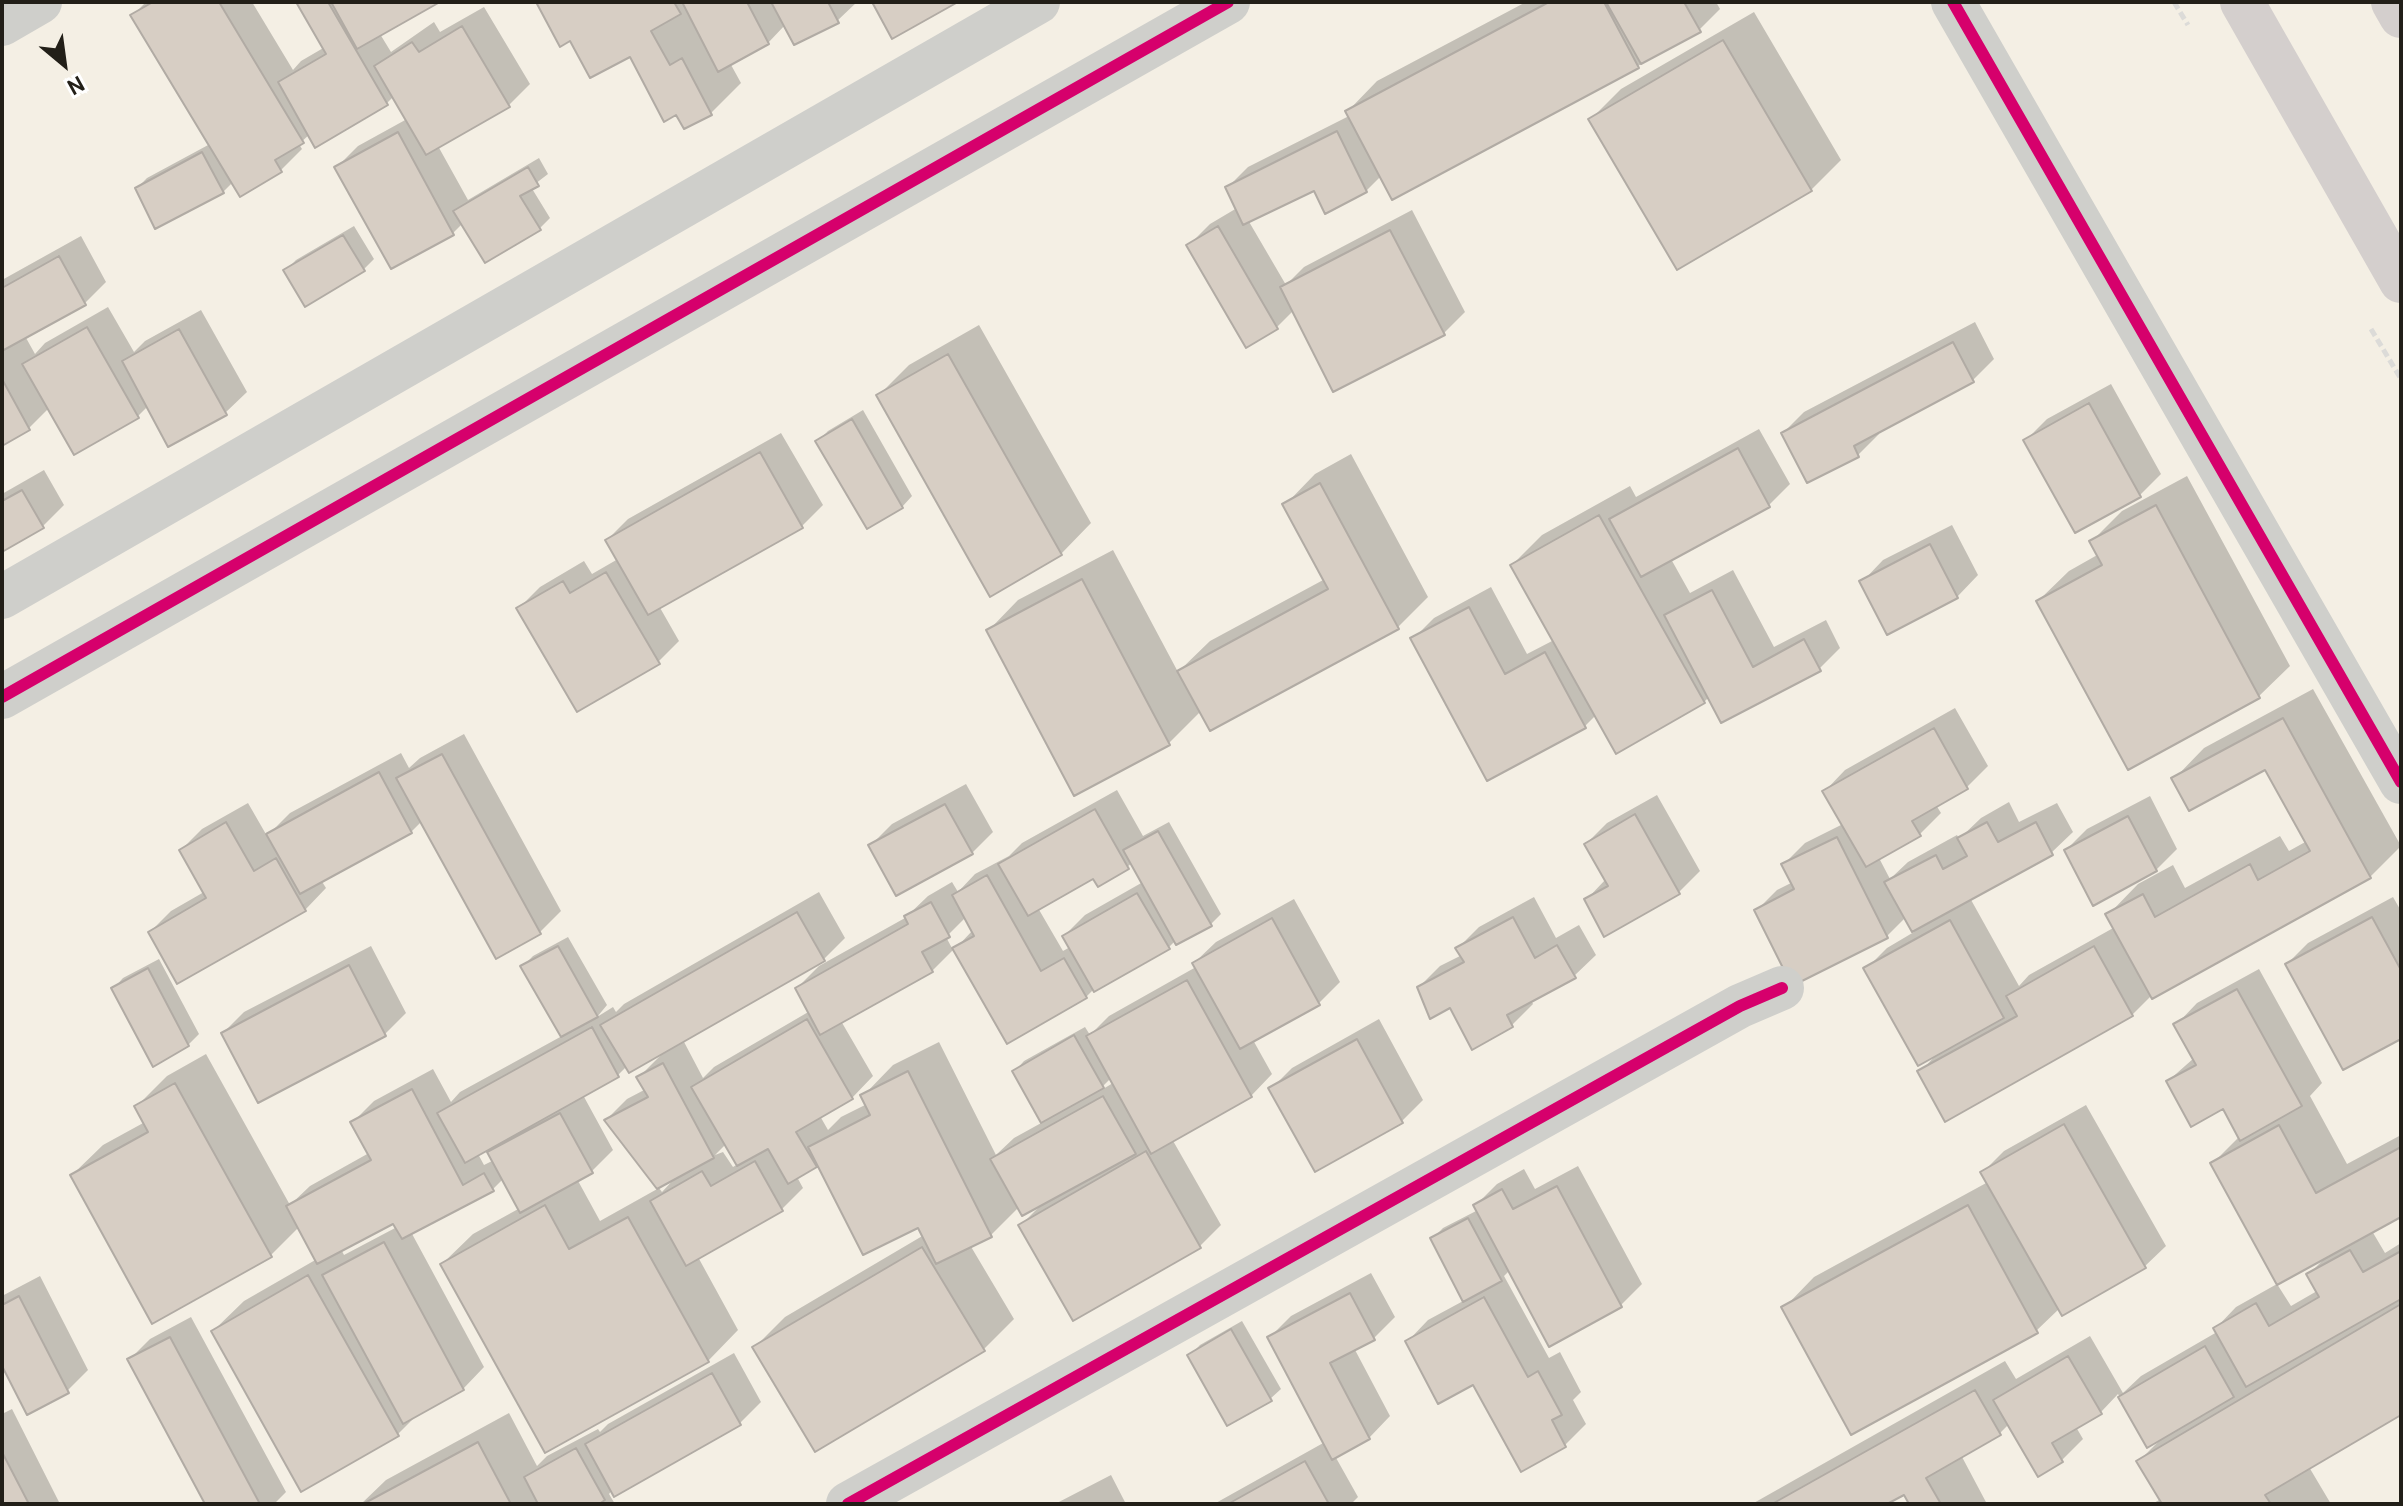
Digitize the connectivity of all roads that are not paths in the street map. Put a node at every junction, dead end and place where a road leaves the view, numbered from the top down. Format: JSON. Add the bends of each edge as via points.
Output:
{"nodes":[{"id":1,"x":40,"y":2,"type":"edge"},
{"id":2,"x":1038,"y":2,"type":"edge"},
{"id":3,"x":1228,"y":2,"type":"edge"},
{"id":4,"x":1953,"y":2,"type":"edge"},
{"id":5,"x":2242,"y":2,"type":"edge"},
{"id":6,"x":2393,"y":2,"type":"edge"},
{"id":7,"x":2401,"y":16,"type":"edge"},
{"id":8,"x":2,"y":24,"type":"edge"},
{"id":9,"x":2401,"y":281,"type":"edge"},
{"id":10,"x":2,"y":597,"type":"edge"},
{"id":11,"x":2,"y":697,"type":"edge"},
{"id":12,"x":2401,"y":782,"type":"edge"},
{"id":13,"x":1782,"y":988,"type":"dead end"},
{"id":14,"x":848,"y":1504,"type":"edge"}],
"edges":[{"from":1,"to":8,"type":"street"},
{"from":2,"to":10,"type":"street"},
{"from":3,"to":11,"type":"street"},
{"from":4,"to":12,"type":"street"},
{"from":5,"to":9,"type":"main road"},
{"from":6,"to":7,"type":"main road"},
{"from":13,"to":14,"type":"street","via":[[1740,1006]]}]}
